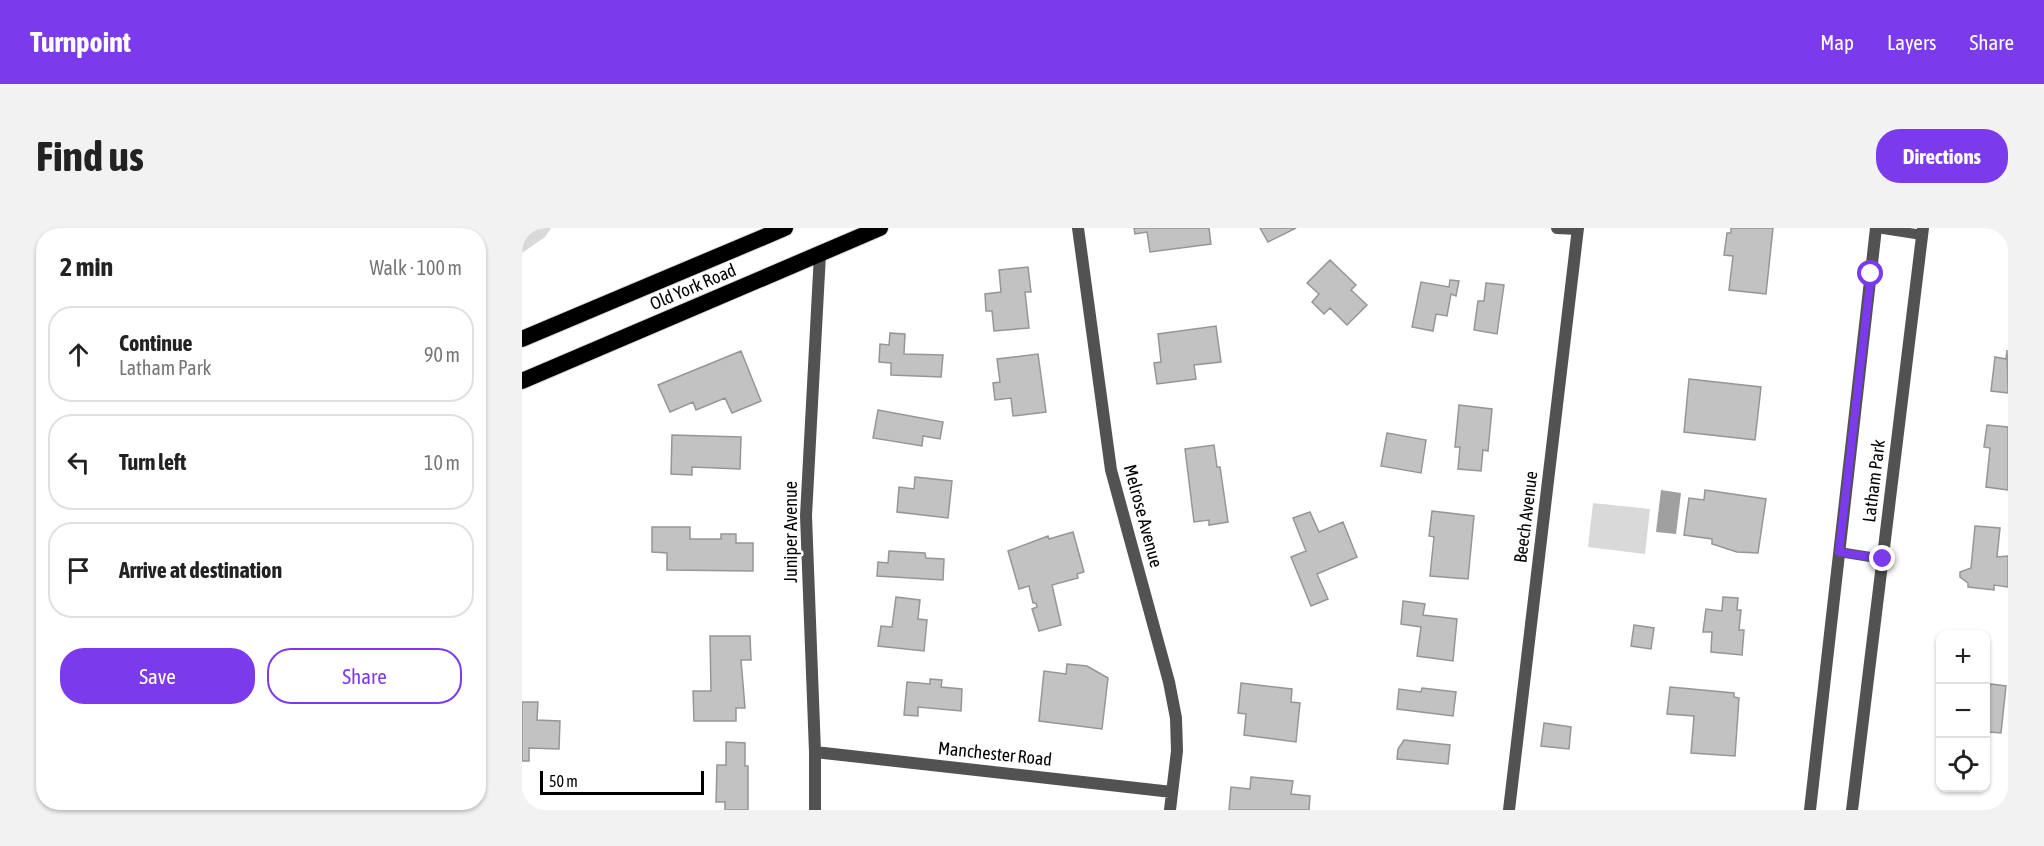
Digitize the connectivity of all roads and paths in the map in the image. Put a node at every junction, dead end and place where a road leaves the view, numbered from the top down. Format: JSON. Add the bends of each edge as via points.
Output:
{"nodes":[{"id":1,"x":785,"y":228,"type":"edge"},
{"id":2,"x":880,"y":228,"type":"edge"},
{"id":3,"x":1078,"y":228,"type":"edge"},
{"id":4,"x":1557,"y":228,"type":"edge"},
{"id":5,"x":1877,"y":228,"type":"edge"},
{"id":6,"x":1578,"y":229,"type":"edge"},
{"id":7,"x":1922,"y":231,"type":"edge"},
{"id":8,"x":820,"y":254,"type":"junction"},
{"id":9,"x":522,"y":339,"type":"edge"},
{"id":10,"x":522,"y":381,"type":"edge"},
{"id":11,"x":1839,"y":552,"type":"junction"},
{"id":12,"x":1883,"y":559,"type":"junction"},
{"id":13,"x":815,"y":752,"type":"junction"},
{"id":14,"x":1172,"y":792,"type":"junction"},
{"id":15,"x":814,"y":810,"type":"edge"},
{"id":16,"x":1170,"y":810,"type":"edge"},
{"id":17,"x":1509,"y":810,"type":"edge"},
{"id":18,"x":1810,"y":810,"type":"edge"},
{"id":19,"x":1852,"y":810,"type":"edge"}],
"edges":[{"from":1,"to":9,"type":"highway","name":"Old York Road"},
{"from":2,"to":8,"type":"highway","name":"Old York Road"},
{"from":3,"to":14,"type":"street","name":"Melrose Avenue","via":[[1111,470],[1176,718]]},
{"from":4,"to":6,"type":"street"},
{"from":5,"to":7,"type":"lane"},
{"from":5,"to":11,"type":"street","name":"Latham Park"},
{"from":6,"to":17,"type":"street","name":"Beech Avenue"},
{"from":7,"to":12,"type":"street","name":"Latham Park"},
{"from":8,"to":10,"type":"highway","name":"Old York Road"},
{"from":8,"to":13,"type":"street","name":"Juniper Avenue","via":[[806,516]]},
{"from":11,"to":12,"type":"lane"},
{"from":11,"to":18,"type":"street","name":"Latham Park"},
{"from":12,"to":19,"type":"street","name":"Latham Park"},
{"from":13,"to":14,"type":"street","name":"Manchester Road"},
{"from":13,"to":15,"type":"street","name":"Juniper Avenue"},
{"from":14,"to":16,"type":"street","name":"Melrose Avenue"}]}
